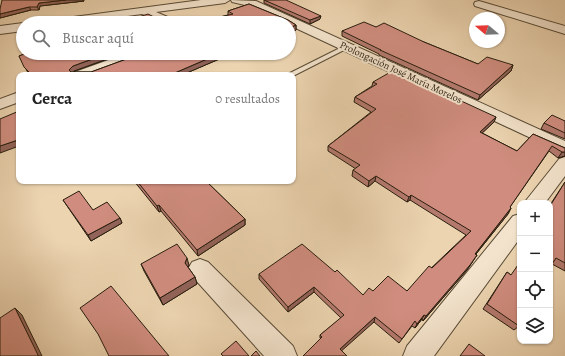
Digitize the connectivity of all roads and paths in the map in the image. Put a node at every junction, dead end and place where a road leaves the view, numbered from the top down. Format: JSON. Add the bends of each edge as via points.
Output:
{"nodes":[{"id":1,"x":131,"y":0,"type":"edge"},
{"id":2,"x":225,"y":0,"type":"edge"},
{"id":3,"x":236,"y":0,"type":"edge"},
{"id":4,"x":479,"y":4,"type":"dead end"},
{"id":5,"x":141,"y":10,"type":"junction"},
{"id":6,"x":99,"y":16,"type":"edge"},
{"id":7,"x":156,"y":16,"type":"edge"},
{"id":8,"x":280,"y":16,"type":"edge"},
{"id":9,"x":296,"y":24,"type":"edge"},
{"id":10,"x":16,"y":28,"type":"edge"},
{"id":11,"x":0,"y":30,"type":"edge"},
{"id":12,"x":565,"y":30,"type":"edge"},
{"id":13,"x":346,"y":47,"type":"junction"},
{"id":14,"x":121,"y":60,"type":"edge"},
{"id":15,"x":88,"y":72,"type":"edge"},
{"id":16,"x":296,"y":72,"type":"edge"},
{"id":17,"x":16,"y":98,"type":"edge"},
{"id":18,"x":0,"y":104,"type":"edge"},
{"id":19,"x":565,"y":148,"type":"edge"},
{"id":20,"x":565,"y":163,"type":"edge"},
{"id":21,"x":536,"y":200,"type":"edge"},
{"id":22,"x":517,"y":226,"type":"edge"},
{"id":23,"x":200,"y":269,"type":"dead end"},
{"id":24,"x":283,"y":356,"type":"edge"},
{"id":25,"x":416,"y":356,"type":"edge"}],
"edges":[{"from":1,"to":5,"type":"street"},
{"from":2,"to":5,"type":"street"},
{"from":3,"to":8,"type":"street","name":"Prolongación José María Morelos","via":[[252,3]]},
{"from":4,"to":12,"type":"street"},
{"from":5,"to":6,"type":"street"},
{"from":5,"to":7,"type":"street"},
{"from":9,"to":13,"type":"street","name":"Prolongación José María Morelos"},
{"from":10,"to":11,"type":"street"},
{"from":13,"to":16,"type":"lane"},
{"from":13,"to":19,"type":"street","name":"Prolongación José María Morelos"},
{"from":14,"to":15,"type":"street"},
{"from":17,"to":18,"type":"street"},
{"from":20,"to":21,"type":"street"},
{"from":22,"to":25,"type":"street"},
{"from":23,"to":24,"type":"street"}]}
